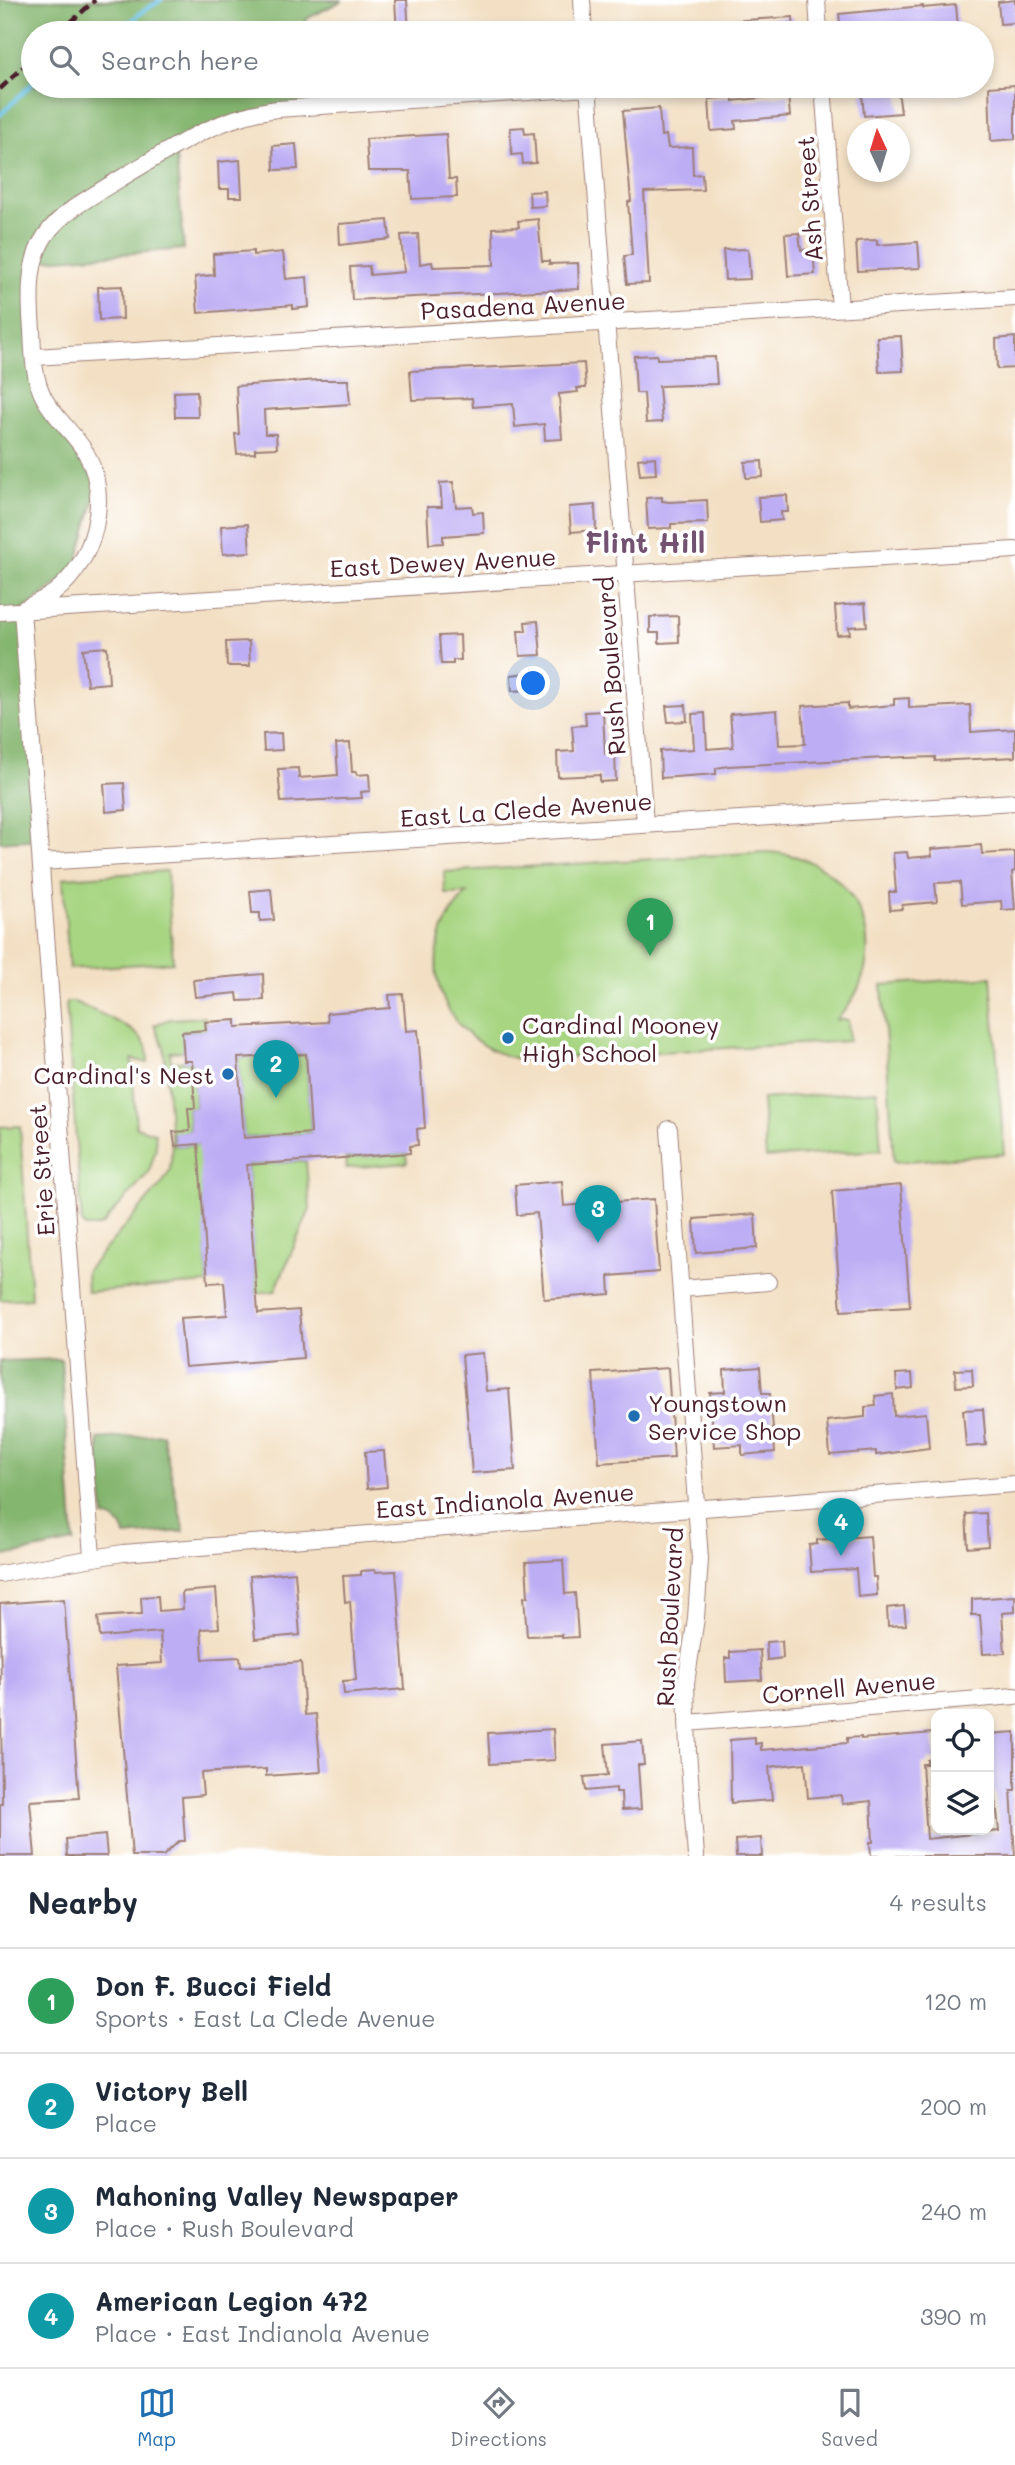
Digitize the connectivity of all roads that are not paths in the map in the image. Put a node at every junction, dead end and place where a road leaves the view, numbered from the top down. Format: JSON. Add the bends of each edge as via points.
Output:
{"nodes":[{"id":1,"x":583,"y":0,"type":"edge"},
{"id":2,"x":817,"y":0,"type":"edge"},
{"id":3,"x":584,"y":21,"type":"edge"},
{"id":4,"x":818,"y":21,"type":"edge"},
{"id":5,"x":435,"y":98,"type":"edge"},
{"id":6,"x":589,"y":98,"type":"edge"},
{"id":7,"x":824,"y":98,"type":"edge"},
{"id":8,"x":1015,"y":298,"type":"edge"},
{"id":9,"x":840,"y":308,"type":"junction"},
{"id":10,"x":608,"y":323,"type":"junction"},
{"id":11,"x":34,"y":357,"type":"junction"},
{"id":12,"x":1015,"y":550,"type":"edge"},
{"id":13,"x":626,"y":574,"type":"junction"},
{"id":14,"x":22,"y":610,"type":"junction"},
{"id":15,"x":0,"y":611,"type":"edge"},
{"id":16,"x":1015,"y":802,"type":"edge"},
{"id":17,"x":645,"y":824,"type":"junction"},
{"id":18,"x":41,"y":862,"type":"junction"},
{"id":19,"x":669,"y":1129,"type":"dead end"},
{"id":20,"x":768,"y":1282,"type":"dead end"},
{"id":21,"x":681,"y":1289,"type":"junction"},
{"id":22,"x":1015,"y":1484,"type":"edge"},
{"id":23,"x":696,"y":1508,"type":"junction"},
{"id":24,"x":92,"y":1557,"type":"junction"},
{"id":25,"x":0,"y":1574,"type":"edge"},
{"id":26,"x":1015,"y":1696,"type":"edge"},
{"id":27,"x":687,"y":1723,"type":"junction"},
{"id":28,"x":696,"y":1856,"type":"edge"}],
"edges":[{"from":1,"to":3,"type":"street"},
{"from":2,"to":4,"type":"street"},
{"from":5,"to":11,"type":"street","via":[[242,116],[175,146],[75,206],[45,234],[35,255],[29,292]]},
{"from":6,"to":10,"type":"street","name":"Rush Boulevard"},
{"from":7,"to":9,"type":"street","name":"Ash Street"},
{"from":8,"to":9,"type":"street","name":"Pasadena Avenue"},
{"from":9,"to":10,"type":"street","name":"Pasadena Avenue"},
{"from":10,"to":11,"type":"street","name":"Pasadena Avenue"},
{"from":10,"to":13,"type":"street","name":"Rush Boulevard"},
{"from":11,"to":14,"type":"street","via":[[44,398],[87,454],[99,504],[91,541],[75,570],[54,593]]},
{"from":12,"to":13,"type":"street","name":"East Dewey Avenue"},
{"from":13,"to":14,"type":"street","name":"East Dewey Avenue"},
{"from":13,"to":17,"type":"street","name":"Rush Boulevard"},
{"from":14,"to":15,"type":"street","name":"East Dewey Avenue"},
{"from":14,"to":18,"type":"street","name":"Erie Street"},
{"from":16,"to":17,"type":"street","name":"East La Clede Avenue"},
{"from":17,"to":18,"type":"street","name":"East La Clede Avenue"},
{"from":18,"to":24,"type":"street","name":"Erie Street"},
{"from":19,"to":21,"type":"street","name":"Rush Boulevard"},
{"from":20,"to":21,"type":"street"},
{"from":21,"to":23,"type":"street","name":"Rush Boulevard"},
{"from":22,"to":23,"type":"street","name":"East Indianola Avenue"},
{"from":23,"to":24,"type":"street","name":"East Indianola Avenue"},
{"from":23,"to":27,"type":"street","name":"Rush Boulevard","via":[[699,1559],[686,1683]]},
{"from":24,"to":25,"type":"street","name":"East Indianola Avenue"},
{"from":26,"to":27,"type":"street","name":"Cornell Avenue"},
{"from":27,"to":28,"type":"street","name":"Rush Boulevard"}]}
